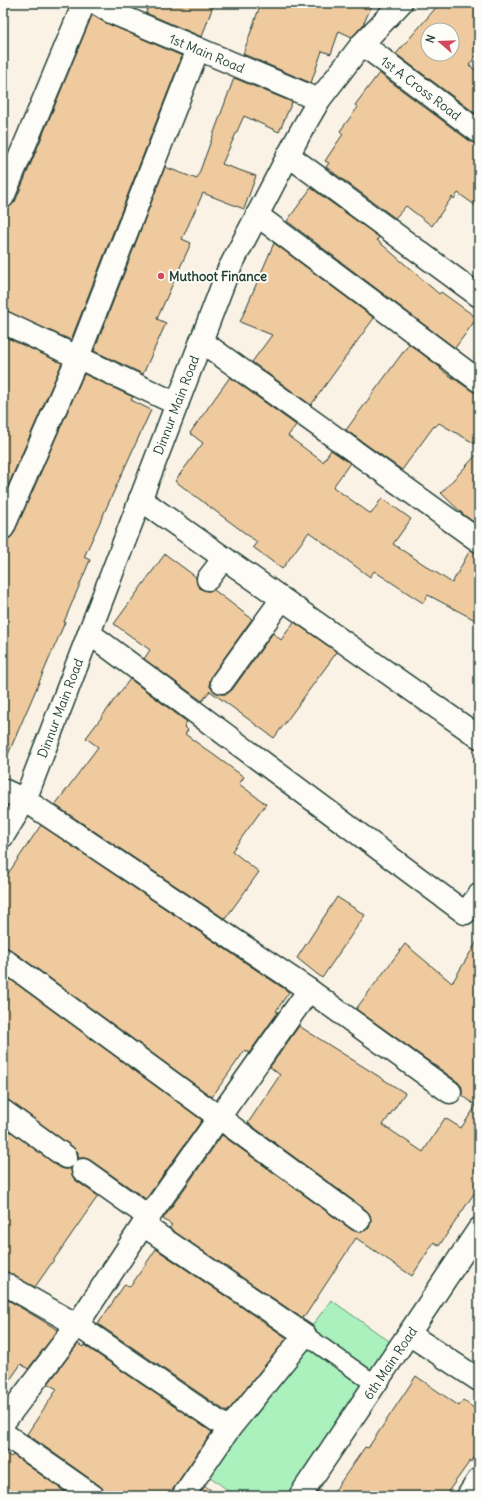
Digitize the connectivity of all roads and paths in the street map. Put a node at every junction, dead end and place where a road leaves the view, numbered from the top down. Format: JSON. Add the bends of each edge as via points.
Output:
{"nodes":[{"id":1,"x":84,"y":3,"type":"edge"},
{"id":2,"x":401,"y":3,"type":"edge"},
{"id":3,"x":108,"y":6,"type":"edge"},
{"id":4,"x":362,"y":44,"type":"junction"},
{"id":5,"x":198,"y":49,"type":"junction"},
{"id":6,"x":319,"y":100,"type":"junction"},
{"id":7,"x":479,"y":132,"type":"edge"},
{"id":8,"x":288,"y":155,"type":"junction"},
{"id":9,"x":3,"y":197,"type":"edge"},
{"id":10,"x":257,"y":215,"type":"junction"},
{"id":11,"x":479,"y":296,"type":"edge"},
{"id":12,"x":3,"y":322,"type":"edge"},
{"id":13,"x":201,"y":341,"type":"junction"},
{"id":14,"x":78,"y":357,"type":"junction"},
{"id":15,"x":479,"y":381,"type":"edge"},
{"id":16,"x":177,"y":404,"type":"junction"},
{"id":17,"x":140,"y":499,"type":"junction"},
{"id":18,"x":3,"y":528,"type":"edge"},
{"id":19,"x":479,"y":541,"type":"edge"},
{"id":20,"x":224,"y":558,"type":"junction"},
{"id":21,"x":208,"y":579,"type":"dead end"},
{"id":22,"x":282,"y":599,"type":"junction"},
{"id":23,"x":89,"y":633,"type":"junction"},
{"id":24,"x":222,"y":682,"type":"dead end"},
{"id":25,"x":479,"y":737,"type":"edge"},
{"id":26,"x":3,"y":790,"type":"edge"},
{"id":27,"x":25,"y":800,"type":"junction"},
{"id":28,"x":3,"y":836,"type":"edge"},
{"id":29,"x":479,"y":894,"type":"edge"},
{"id":30,"x":3,"y":959,"type":"edge"},
{"id":31,"x":309,"y":990,"type":"junction"},
{"id":32,"x":450,"y":1092,"type":"dead end"},
{"id":33,"x":3,"y":1111,"type":"edge"},
{"id":34,"x":219,"y":1118,"type":"junction"},
{"id":35,"x":66,"y":1157,"type":"dead end"},
{"id":36,"x":84,"y":1170,"type":"dead end"},
{"id":37,"x":359,"y":1220,"type":"dead end"},
{"id":38,"x":146,"y":1221,"type":"junction"},
{"id":39,"x":479,"y":1229,"type":"edge"},
{"id":40,"x":3,"y":1283,"type":"edge"},
{"id":41,"x":77,"y":1325,"type":"junction"},
{"id":42,"x":408,"y":1334,"type":"junction"},
{"id":43,"x":304,"y":1335,"type":"junction"},
{"id":44,"x":479,"y":1380,"type":"edge"},
{"id":45,"x":376,"y":1384,"type":"junction"},
{"id":46,"x":3,"y":1423,"type":"edge"},
{"id":47,"x":229,"y":1429,"type":"junction"},
{"id":48,"x":3,"y":1433,"type":"edge"},
{"id":49,"x":479,"y":1479,"type":"edge"},
{"id":50,"x":92,"y":1496,"type":"edge"},
{"id":51,"x":183,"y":1496,"type":"edge"},
{"id":52,"x":300,"y":1496,"type":"edge"},
{"id":53,"x":468,"y":1496,"type":"edge"}],
"edges":[{"from":1,"to":9,"type":"street"},
{"from":2,"to":4,"type":"street","name":"Dinnur Main Road"},
{"from":3,"to":5,"type":"street","name":"1st Main Road"},
{"from":4,"to":6,"type":"street","name":"Dinnur Main Road"},
{"from":4,"to":7,"type":"street","name":"1st A Cross Road"},
{"from":5,"to":6,"type":"street","name":"1st Main Road"},
{"from":5,"to":14,"type":"street"},
{"from":6,"to":8,"type":"street","name":"Dinnur Main Road"},
{"from":8,"to":10,"type":"street","name":"Dinnur Main Road"},
{"from":8,"to":11,"type":"street"},
{"from":10,"to":13,"type":"street","name":"Dinnur Main Road","via":[[228,270]]},
{"from":10,"to":15,"type":"street"},
{"from":12,"to":14,"type":"street"},
{"from":13,"to":16,"type":"street","name":"Dinnur Main Road"},
{"from":13,"to":19,"type":"street"},
{"from":14,"to":16,"type":"street"},
{"from":14,"to":18,"type":"street"},
{"from":16,"to":17,"type":"street","name":"Dinnur Main Road"},
{"from":17,"to":20,"type":"street"},
{"from":17,"to":23,"type":"street","name":"Dinnur Main Road"},
{"from":20,"to":21,"type":"street"},
{"from":20,"to":22,"type":"street"},
{"from":22,"to":24,"type":"street"},
{"from":22,"to":25,"type":"street"},
{"from":23,"to":27,"type":"street","name":"Dinnur Main Road"},
{"from":23,"to":29,"type":"street","via":[[466,913]]},
{"from":26,"to":27,"type":"street"},
{"from":27,"to":28,"type":"street","name":"Dinnur Main Road"},
{"from":27,"to":31,"type":"street"},
{"from":30,"to":34,"type":"street"},
{"from":31,"to":32,"type":"street"},
{"from":31,"to":34,"type":"street"},
{"from":33,"to":35,"type":"street"},
{"from":34,"to":37,"type":"street"},
{"from":34,"to":38,"type":"street"},
{"from":36,"to":38,"type":"street"},
{"from":38,"to":41,"type":"street"},
{"from":38,"to":43,"type":"street"},
{"from":39,"to":42,"type":"street","name":"6th Main Road"},
{"from":40,"to":41,"type":"street"},
{"from":41,"to":46,"type":"street"},
{"from":41,"to":47,"type":"street"},
{"from":42,"to":44,"type":"street"},
{"from":42,"to":45,"type":"street","name":"6th Main Road"},
{"from":43,"to":45,"type":"lane"},
{"from":43,"to":47,"type":"street"},
{"from":45,"to":52,"type":"street","name":"6th Main Road"},
{"from":47,"to":51,"type":"street"},
{"from":48,"to":50,"type":"street"},
{"from":49,"to":53,"type":"street"}]}
